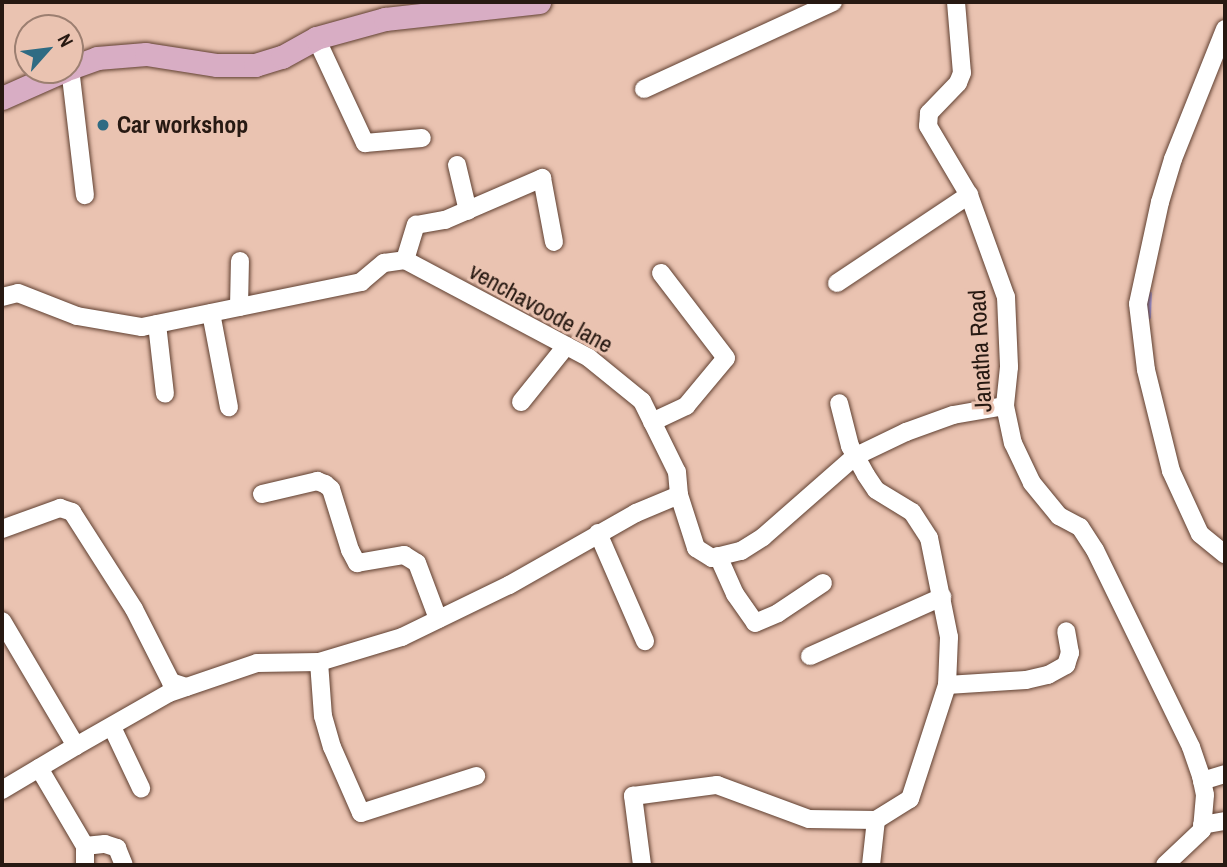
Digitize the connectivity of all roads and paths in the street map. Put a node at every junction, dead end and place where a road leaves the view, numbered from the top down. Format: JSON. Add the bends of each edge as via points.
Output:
{"nodes":[{"id":1,"x":539,"y":2,"type":"edge"},
{"id":2,"x":833,"y":2,"type":"edge"},
{"id":3,"x":956,"y":2,"type":"edge"},
{"id":4,"x":426,"y":8,"type":"edge"},
{"id":5,"x":1225,"y":29,"type":"edge"},
{"id":6,"x":316,"y":38,"type":"junction"},
{"id":7,"x":84,"y":63,"type":"edge"},
{"id":8,"x":34,"y":84,"type":"edge"},
{"id":9,"x":71,"y":84,"type":"edge"},
{"id":10,"x":644,"y":89,"type":"dead end"},
{"id":11,"x":2,"y":98,"type":"edge"},
{"id":12,"x":422,"y":138,"type":"dead end"},
{"id":13,"x":457,"y":165,"type":"dead end"},
{"id":14,"x":85,"y":195,"type":"dead end"},
{"id":15,"x":969,"y":195,"type":"junction"},
{"id":16,"x":468,"y":211,"type":"junction"},
{"id":17,"x":554,"y":242,"type":"dead end"},
{"id":18,"x":405,"y":260,"type":"junction"},
{"id":19,"x":240,"y":261,"type":"dead end"},
{"id":20,"x":661,"y":273,"type":"dead end"},
{"id":21,"x":837,"y":282,"type":"dead end"},
{"id":22,"x":2,"y":297,"type":"edge"},
{"id":23,"x":239,"y":307,"type":"junction"},
{"id":24,"x":211,"y":313,"type":"junction"},
{"id":25,"x":157,"y":324,"type":"junction"},
{"id":26,"x":566,"y":346,"type":"junction"},
{"id":27,"x":165,"y":394,"type":"dead end"},
{"id":28,"x":521,"y":402,"type":"dead end"},
{"id":29,"x":839,"y":403,"type":"dead end"},
{"id":30,"x":1005,"y":406,"type":"junction"},
{"id":31,"x":229,"y":407,"type":"dead end"},
{"id":32,"x":652,"y":422,"type":"junction"},
{"id":33,"x":855,"y":457,"type":"junction"},
{"id":34,"x":262,"y":494,"type":"dead end"},
{"id":35,"x":680,"y":495,"type":"junction"},
{"id":36,"x":2,"y":529,"type":"edge"},
{"id":37,"x":598,"y":533,"type":"junction"},
{"id":38,"x":1225,"y":554,"type":"edge"},
{"id":39,"x":718,"y":556,"type":"junction"},
{"id":40,"x":823,"y":583,"type":"dead end"},
{"id":41,"x":942,"y":597,"type":"junction"},
{"id":42,"x":438,"y":619,"type":"junction"},
{"id":43,"x":2,"y":621,"type":"edge"},
{"id":44,"x":1066,"y":631,"type":"dead end"},
{"id":45,"x":645,"y":641,"type":"dead end"},
{"id":46,"x":810,"y":656,"type":"dead end"},
{"id":47,"x":319,"y":662,"type":"junction"},
{"id":48,"x":947,"y":685,"type":"junction"},
{"id":49,"x":186,"y":687,"type":"junction"},
{"id":50,"x":112,"y":727,"type":"junction"},
{"id":51,"x":76,"y":746,"type":"junction"},
{"id":52,"x":39,"y":768,"type":"junction"},
{"id":53,"x":1225,"y":774,"type":"edge"},
{"id":54,"x":476,"y":776,"type":"dead end"},
{"id":55,"x":1202,"y":781,"type":"junction"},
{"id":56,"x":141,"y":788,"type":"dead end"},
{"id":57,"x":2,"y":790,"type":"edge"},
{"id":58,"x":876,"y":820,"type":"junction"},
{"id":59,"x":1225,"y":821,"type":"edge"},
{"id":60,"x":1202,"y":825,"type":"junction"},
{"id":61,"x":85,"y":846,"type":"junction"},
{"id":62,"x":85,"y":865,"type":"edge"},
{"id":63,"x":124,"y":865,"type":"edge"},
{"id":64,"x":642,"y":865,"type":"edge"},
{"id":65,"x":871,"y":865,"type":"edge"},
{"id":66,"x":1165,"y":865,"type":"edge"}],
"edges":[{"from":1,"to":4,"type":"main road"},
{"from":2,"to":10,"type":"street"},
{"from":3,"to":15,"type":"street","name":"Janatha Road","via":[[962,73],[929,113],[928,126]]},
{"from":4,"to":6,"type":"main road"},
{"from":5,"to":38,"type":"street","via":[[1173,159],[1138,304],[1146,370],[1171,471],[1200,534]]},
{"from":6,"to":7,"type":"main road","via":[[256,65],[216,65],[146,54]]},
{"from":6,"to":12,"type":"street","via":[[365,144]]},
{"from":8,"to":11,"type":"main road"},
{"from":9,"to":14,"type":"street"},
{"from":13,"to":16,"type":"street"},
{"from":15,"to":21,"type":"street"},
{"from":15,"to":30,"type":"street","name":"Janatha Road","via":[[1006,297],[1009,367]]},
{"from":16,"to":17,"type":"street","via":[[542,177]]},
{"from":16,"to":18,"type":"street","via":[[416,225]]},
{"from":18,"to":23,"type":"street","via":[[384,263],[361,282]]},
{"from":18,"to":26,"type":"street","name":"venchavoode lane"},
{"from":19,"to":23,"type":"street"},
{"from":20,"to":32,"type":"street","via":[[726,358],[686,407]]},
{"from":22,"to":25,"type":"street","via":[[18,293],[77,316],[142,327]]},
{"from":23,"to":24,"type":"street"},
{"from":24,"to":25,"type":"street"},
{"from":24,"to":31,"type":"street"},
{"from":25,"to":27,"type":"street"},
{"from":26,"to":28,"type":"street"},
{"from":26,"to":32,"type":"street","name":"venchavoode lane","via":[[589,358],[642,401]]},
{"from":29,"to":33,"type":"street"},
{"from":30,"to":33,"type":"street","via":[[953,415]]},
{"from":30,"to":55,"type":"street","name":"Janatha Road","via":[[1013,443],[1032,483],[1059,516],[1080,527],[1095,550],[1191,747]]},
{"from":32,"to":35,"type":"street","name":"venchavoode lane","via":[[677,472]]},
{"from":33,"to":39,"type":"street","via":[[763,537],[741,551]]},
{"from":33,"to":41,"type":"street","via":[[876,489],[920,522],[929,538]]},
{"from":34,"to":42,"type":"street","via":[[317,481],[325,484],[331,489],[357,563],[404,555],[418,563]]},
{"from":35,"to":37,"type":"street"},
{"from":35,"to":39,"type":"street","name":"venchavoode lane","via":[[696,548],[712,558]]},
{"from":36,"to":49,"type":"street","via":[[60,508],[72,512],[134,609],[172,682]]},
{"from":37,"to":42,"type":"street","via":[[509,586]]},
{"from":37,"to":45,"type":"street"},
{"from":39,"to":40,"type":"street","via":[[735,594],[755,622],[778,613]]},
{"from":41,"to":46,"type":"street"},
{"from":41,"to":48,"type":"street","via":[[949,637]]},
{"from":42,"to":47,"type":"street","via":[[402,637]]},
{"from":43,"to":51,"type":"street"},
{"from":44,"to":48,"type":"street","via":[[1070,653],[1066,665],[1048,675]]},
{"from":47,"to":49,"type":"street","via":[[257,663]]},
{"from":47,"to":54,"type":"street","via":[[323,716],[360,813]]},
{"from":48,"to":58,"type":"street","via":[[910,799]]},
{"from":49,"to":50,"type":"street"},
{"from":50,"to":51,"type":"street"},
{"from":50,"to":56,"type":"street"},
{"from":51,"to":52,"type":"street"},
{"from":52,"to":57,"type":"street"},
{"from":52,"to":61,"type":"street"},
{"from":53,"to":55,"type":"street"},
{"from":55,"to":60,"type":"street","name":"Janatha Road"},
{"from":58,"to":64,"type":"street","via":[[809,819],[717,785],[634,796]]},
{"from":58,"to":65,"type":"street"},
{"from":59,"to":60,"type":"street"},
{"from":60,"to":66,"type":"street"},
{"from":61,"to":62,"type":"street"},
{"from":61,"to":63,"type":"street","via":[[117,848]]}]}
